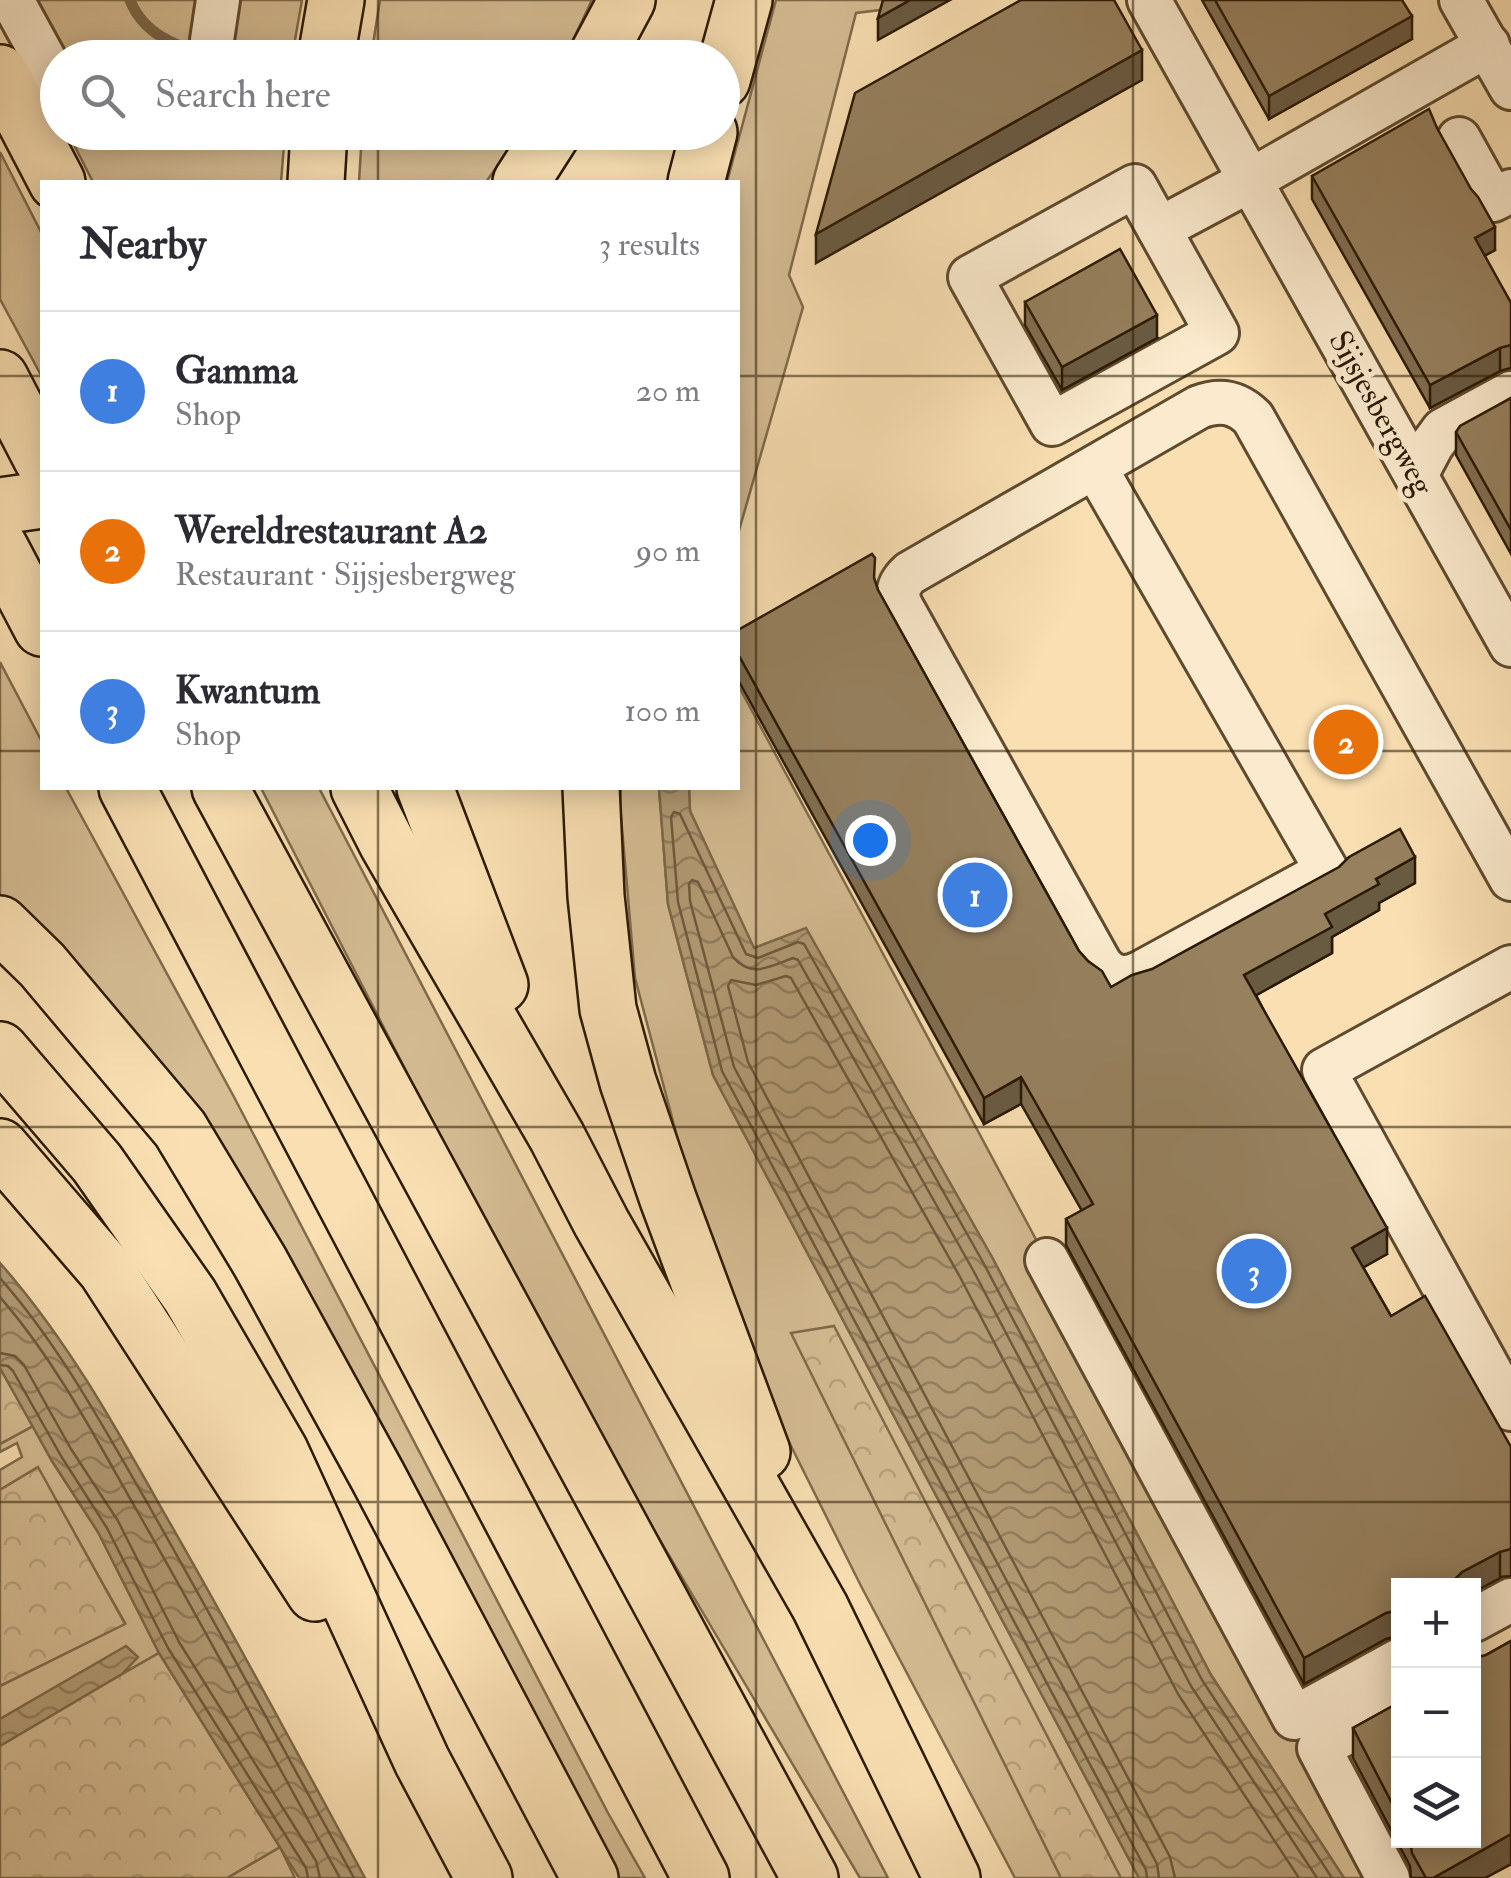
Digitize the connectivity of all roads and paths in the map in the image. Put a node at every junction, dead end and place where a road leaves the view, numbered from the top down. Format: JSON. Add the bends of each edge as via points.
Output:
{"nodes":[{"id":1,"x":12,"y":0,"type":"edge"},
{"id":2,"x":336,"y":0,"type":"edge"},
{"id":3,"x":626,"y":0,"type":"edge"},
{"id":4,"x":744,"y":0,"type":"edge"},
{"id":5,"x":1149,"y":0,"type":"edge"},
{"id":6,"x":1465,"y":1,"type":"edge"},
{"id":7,"x":329,"y":40,"type":"edge"},
{"id":8,"x":605,"y":40,"type":"edge"},
{"id":9,"x":733,"y":40,"type":"edge"},
{"id":10,"x":1488,"y":46,"type":"junction"},
{"id":11,"x":40,"y":51,"type":"edge"},
{"id":12,"x":0,"y":73,"type":"edge"},
{"id":13,"x":1511,"y":88,"type":"edge"},
{"id":14,"x":1459,"y":139,"type":"dead end"},
{"id":15,"x":317,"y":150,"type":"edge"},
{"id":16,"x":541,"y":150,"type":"edge"},
{"id":17,"x":704,"y":150,"type":"edge"},
{"id":18,"x":55,"y":180,"type":"edge"},
{"id":19,"x":316,"y":180,"type":"edge"},
{"id":20,"x":522,"y":180,"type":"edge"},
{"id":21,"x":697,"y":180,"type":"edge"},
{"id":22,"x":1251,"y":180,"type":"junction"},
{"id":23,"x":1511,"y":190,"type":"edge"},
{"id":24,"x":1159,"y":229,"type":"junction"},
{"id":25,"x":0,"y":378,"type":"edge"},
{"id":26,"x":1511,"y":393,"type":"edge"},
{"id":27,"x":40,"y":454,"type":"edge"},
{"id":28,"x":1095,"y":467,"type":"junction"},
{"id":29,"x":1416,"y":476,"type":"junction"},
{"id":30,"x":40,"y":500,"type":"edge"},
{"id":31,"x":0,"y":506,"type":"edge"},
{"id":32,"x":0,"y":548,"type":"edge"},
{"id":33,"x":40,"y":624,"type":"edge"},
{"id":34,"x":1511,"y":645,"type":"edge"},
{"id":35,"x":128,"y":790,"type":"edge"},
{"id":36,"x":221,"y":790,"type":"edge"},
{"id":37,"x":361,"y":790,"type":"edge"},
{"id":38,"x":426,"y":790,"type":"edge"},
{"id":39,"x":590,"y":790,"type":"edge"},
{"id":40,"x":1511,"y":879,"type":"edge"},
{"id":41,"x":0,"y":924,"type":"edge"},
{"id":42,"x":1511,"y":966,"type":"edge"},
{"id":43,"x":0,"y":1050,"type":"edge"},
{"id":44,"x":557,"y":1138,"type":"junction"},
{"id":45,"x":0,"y":1147,"type":"edge"},
{"id":46,"x":1047,"y":1260,"type":"dead end"},
{"id":47,"x":1511,"y":1409,"type":"edge"},
{"id":48,"x":1511,"y":1600,"type":"edge"},
{"id":49,"x":820,"y":1608,"type":"junction"},
{"id":50,"x":1490,"y":1639,"type":"edge"},
{"id":51,"x":1391,"y":1665,"type":"edge"},
{"id":52,"x":1391,"y":1708,"type":"edge"},
{"id":53,"x":422,"y":1760,"type":"junction"},
{"id":54,"x":484,"y":1878,"type":"edge"},
{"id":55,"x":590,"y":1878,"type":"edge"},
{"id":56,"x":702,"y":1878,"type":"edge"},
{"id":57,"x":810,"y":1878,"type":"edge"},
{"id":58,"x":952,"y":1878,"type":"edge"},
{"id":59,"x":1388,"y":1878,"type":"edge"}],
"edges":[{"from":1,"to":11,"type":"street"},
{"from":2,"to":7,"type":"highway"},
{"from":3,"to":8,"type":"highway"},
{"from":4,"to":9,"type":"highway"},
{"from":5,"to":22,"type":"street","name":"Sijsjesbergweg"},
{"from":6,"to":10,"type":"street"},
{"from":10,"to":13,"type":"street"},
{"from":10,"to":22,"type":"street"},
{"from":12,"to":18,"type":"highway"},
{"from":14,"to":23,"type":"street","via":[[1493,200]]},
{"from":15,"to":19,"type":"highway"},
{"from":16,"to":20,"type":"highway"},
{"from":17,"to":21,"type":"highway"},
{"from":22,"to":24,"type":"street"},
{"from":22,"to":29,"type":"street","name":"Sijsjesbergweg"},
{"from":24,"to":24,"type":"street","via":[[1134,186],[970,277],[1052,424],[1216,333]]},
{"from":25,"to":27,"type":"highway"},
{"from":26,"to":29,"type":"street","via":[[1444,430]]},
{"from":28,"to":28,"type":"street","via":[[1326,871],[1129,977],[1108,973],[1092,948],[900,604],[898,588],[940,556]]},
{"from":28,"to":40,"type":"street","via":[[1209,404],[1246,411]]},
{"from":29,"to":34,"type":"street","name":"Sijsjesbergweg"},
{"from":30,"to":31,"type":"highway"},
{"from":32,"to":33,"type":"highway"},
{"from":35,"to":56,"type":"highway"},
{"from":36,"to":57,"type":"highway"},
{"from":37,"to":44,"type":"highway"},
{"from":38,"to":44,"type":"highway"},
{"from":39,"to":49,"type":"highway","via":[[608,1008],[623,1064]]},
{"from":41,"to":55,"type":"highway","via":[[180,1129],[369,1460]]},
{"from":42,"to":47,"type":"street","via":[[1324,1070]]},
{"from":43,"to":53,"type":"highway","via":[[97,1163],[200,1313],[280,1450]]},
{"from":44,"to":49,"type":"highway"},
{"from":45,"to":53,"type":"highway","via":[[106,1270]]},
{"from":46,"to":51,"type":"street","via":[[1294,1718]]},
{"from":48,"to":50,"type":"street"},
{"from":49,"to":58,"type":"highway"},
{"from":52,"to":59,"type":"street","via":[[1318,1748]]},
{"from":53,"to":54,"type":"highway"}]}
